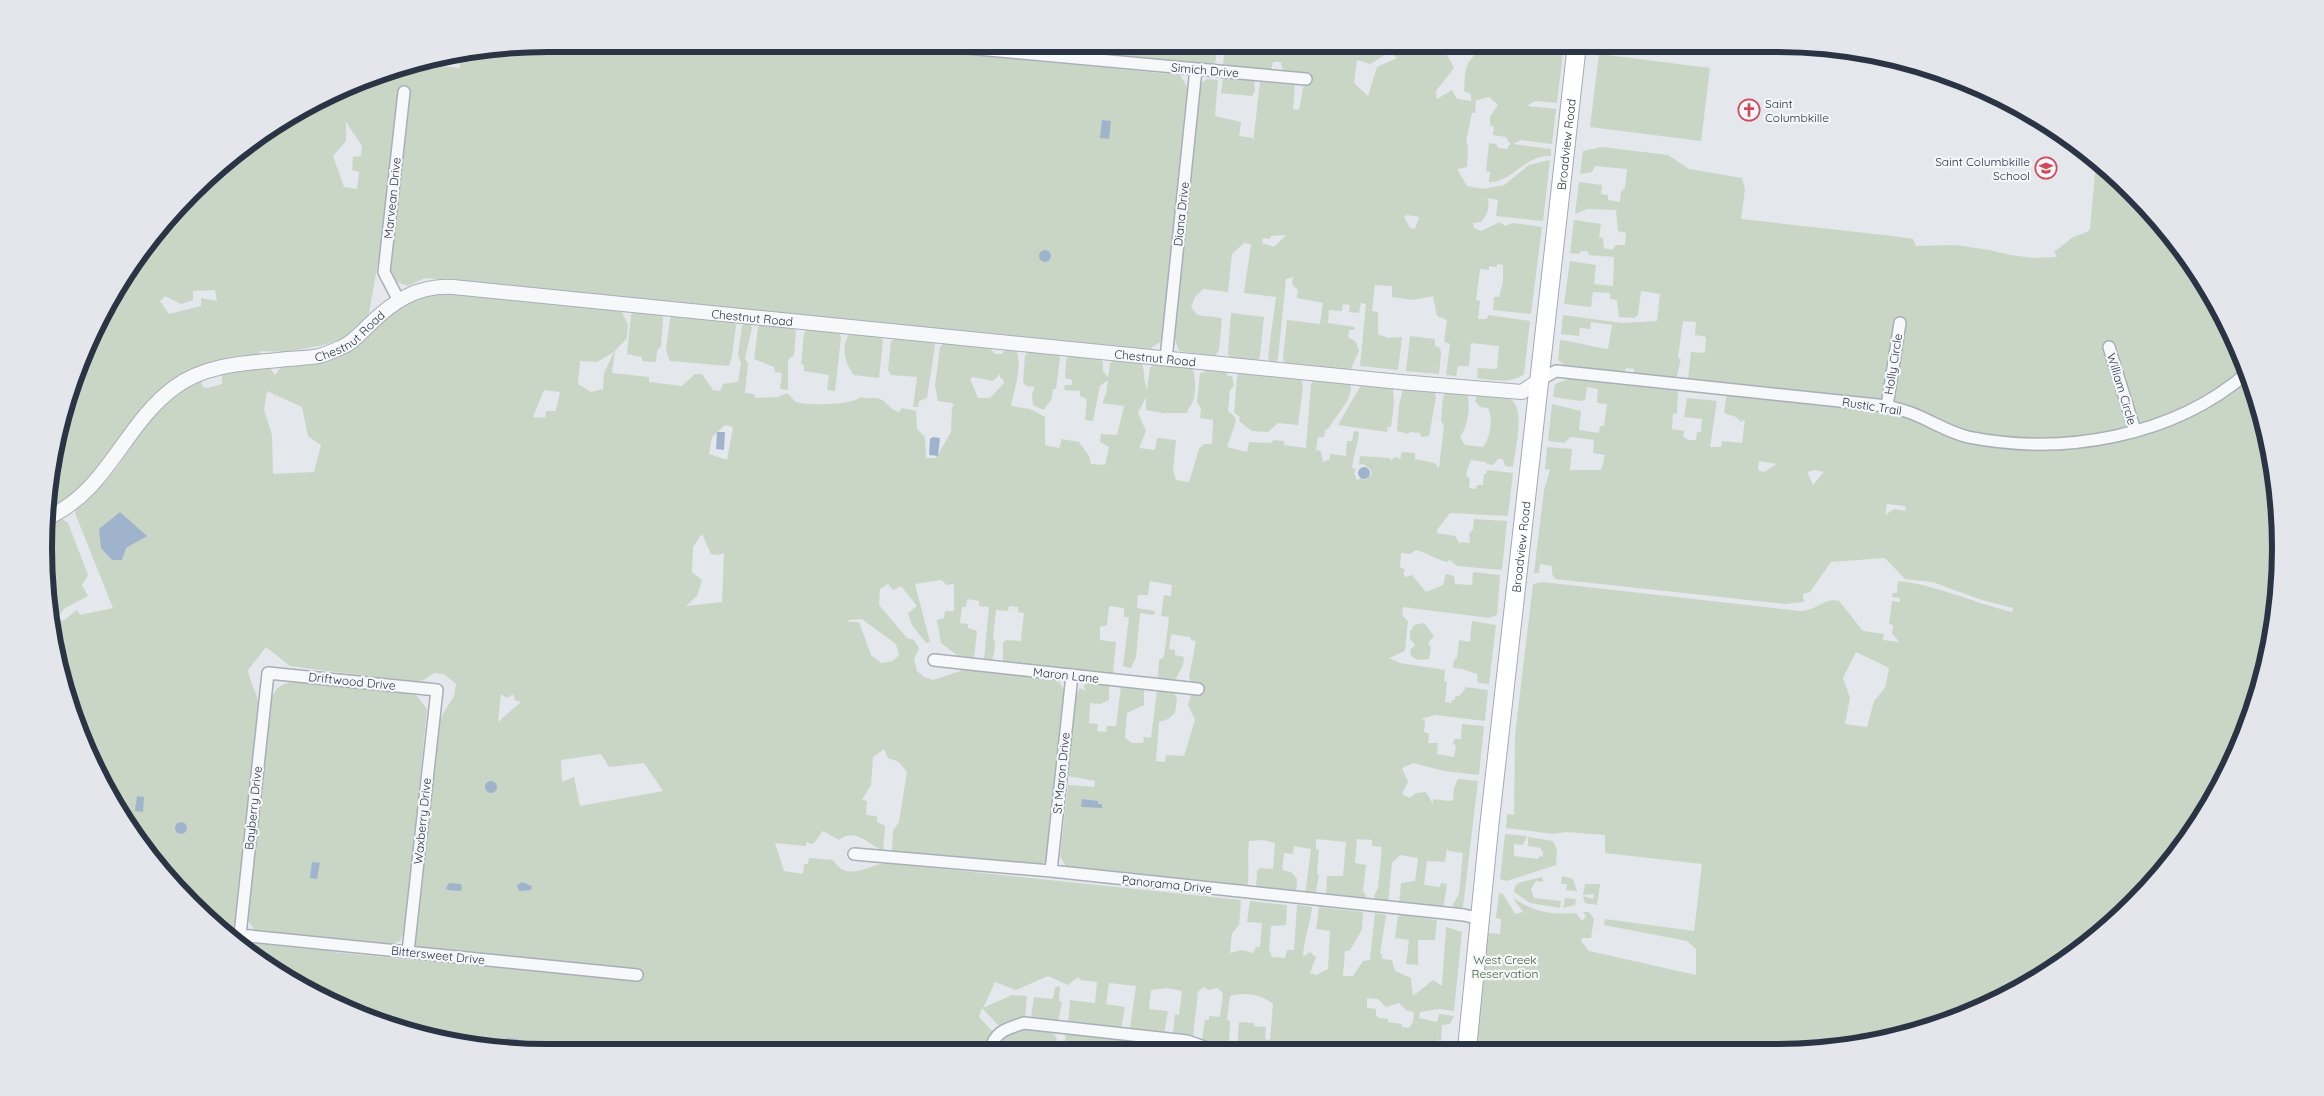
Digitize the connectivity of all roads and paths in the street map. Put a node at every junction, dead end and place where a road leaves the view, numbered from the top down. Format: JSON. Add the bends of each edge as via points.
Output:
{"nodes":[{"id":1,"x":1011,"y":52,"type":"edge"},
{"id":2,"x":1577,"y":52,"type":"edge"},
{"id":3,"x":1196,"y":69,"type":"junction"},
{"id":4,"x":1306,"y":79,"type":"dead end"},
{"id":5,"x":404,"y":92,"type":"dead end"},
{"id":6,"x":398,"y":299,"type":"junction"},
{"id":7,"x":1900,"y":323,"type":"dead end"},
{"id":8,"x":2109,"y":347,"type":"dead end"},
{"id":9,"x":1166,"y":359,"type":"junction"},
{"id":10,"x":2241,"y":377,"type":"edge"},
{"id":11,"x":1538,"y":382,"type":"junction"},
{"id":12,"x":1887,"y":406,"type":"junction"},
{"id":13,"x":2135,"y":431,"type":"junction"},
{"id":14,"x":54,"y":514,"type":"edge"},
{"id":15,"x":934,"y":660,"type":"dead end"},
{"id":16,"x":268,"y":673,"type":"joint"},
{"id":17,"x":1072,"y":676,"type":"junction"},
{"id":18,"x":1198,"y":689,"type":"dead end"},
{"id":19,"x":437,"y":690,"type":"joint"},
{"id":20,"x":854,"y":854,"type":"dead end"},
{"id":21,"x":1051,"y":871,"type":"junction"},
{"id":22,"x":1480,"y":919,"type":"junction"},
{"id":23,"x":239,"y":936,"type":"edge"},
{"id":24,"x":244,"y":939,"type":"edge"},
{"id":25,"x":408,"y":952,"type":"junction"},
{"id":26,"x":637,"y":975,"type":"dead end"},
{"id":27,"x":993,"y":1044,"type":"edge"},
{"id":28,"x":1195,"y":1044,"type":"edge"},
{"id":29,"x":1468,"y":1044,"type":"edge"}],
"edges":[{"from":1,"to":3,"type":"street","name":"Simich Drive"},
{"from":2,"to":11,"type":"main road","name":"Broadview Road"},
{"from":3,"to":4,"type":"street","name":"Simich Drive"},
{"from":3,"to":9,"type":"street","name":"Diana Drive"},
{"from":5,"to":6,"type":"street","name":"Marvean Drive","via":[[384,272]]},
{"from":6,"to":9,"type":"street","name":"Chestnut Road","via":[[425,288],[453,287]]},
{"from":6,"to":14,"type":"street","name":"Chestnut Road","via":[[343,347],[317,356],[238,364],[201,372],[176,386],[141,420],[93,486]]},
{"from":7,"to":12,"type":"street","name":"Holly Circle"},
{"from":8,"to":13,"type":"street","name":"William Circle"},
{"from":9,"to":11,"type":"street","name":"Chestnut Road","via":[[1522,392]]},
{"from":10,"to":13,"type":"street","name":"Rustic Trail","via":[[2188,411]]},
{"from":11,"to":12,"type":"street","name":"Rustic Trail","via":[[1556,371]]},
{"from":11,"to":22,"type":"main road","name":"Broadview Road"},
{"from":12,"to":13,"type":"street","name":"Rustic Trail","via":[[1967,437],[1995,440],[2040,444],[2087,442]]},
{"from":15,"to":17,"type":"street","name":"Maron Lane"},
{"from":16,"to":19,"type":"street","name":"Driftwood Drive"},
{"from":16,"to":23,"type":"street","name":"Bayberry Drive"},
{"from":17,"to":18,"type":"street","name":"Maron Lane"},
{"from":17,"to":21,"type":"street","name":"St Maron Drive"},
{"from":19,"to":25,"type":"street","name":"Waxberry Drive"},
{"from":20,"to":21,"type":"street","name":"Panorama Drive"},
{"from":21,"to":22,"type":"street","name":"Panorama Drive"},
{"from":22,"to":29,"type":"main road","name":"Broadview Road"},
{"from":24,"to":25,"type":"street","name":"Bittersweet Drive"},
{"from":25,"to":26,"type":"street","name":"Bittersweet Drive"},
{"from":27,"to":28,"type":"street","via":[[1001,1030],[1024,1023]]}]}
